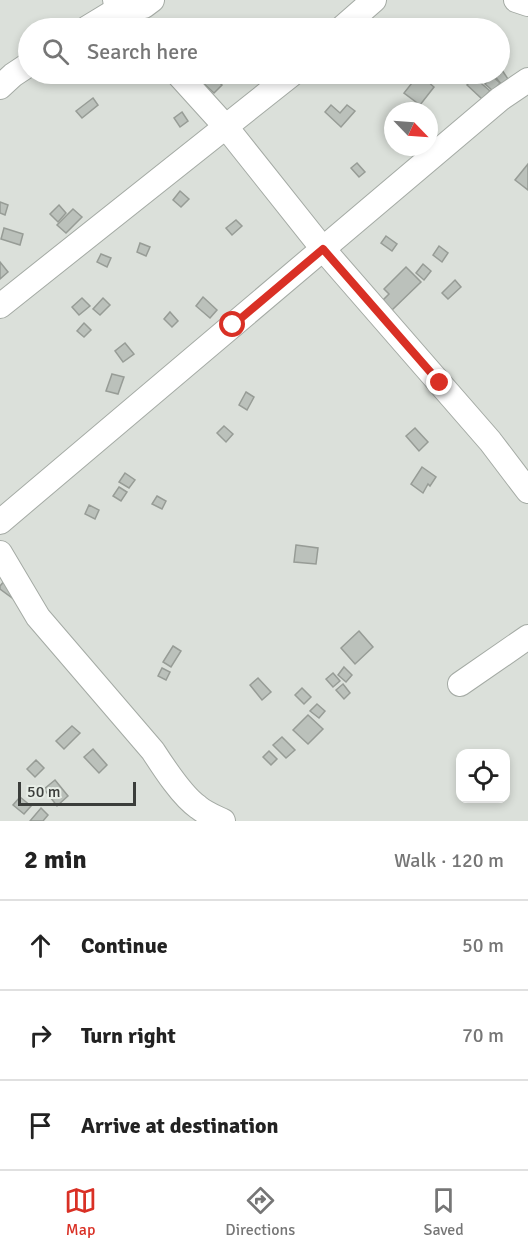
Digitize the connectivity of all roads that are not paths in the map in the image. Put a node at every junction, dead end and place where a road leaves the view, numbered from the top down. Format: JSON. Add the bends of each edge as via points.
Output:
{"nodes":[{"id":1,"x":152,"y":0,"type":"edge"},
{"id":2,"x":374,"y":0,"type":"edge"},
{"id":3,"x":516,"y":0,"type":"edge"},
{"id":4,"x":117,"y":4,"type":"edge"},
{"id":5,"x":528,"y":4,"type":"edge"},
{"id":6,"x":100,"y":18,"type":"edge"},
{"id":7,"x":129,"y":18,"type":"edge"},
{"id":8,"x":353,"y":18,"type":"edge"},
{"id":9,"x":18,"y":71,"type":"edge"},
{"id":10,"x":528,"y":80,"type":"edge"},
{"id":11,"x":187,"y":84,"type":"edge"},
{"id":12,"x":280,"y":84,"type":"edge"},
{"id":13,"x":0,"y":87,"type":"edge"},
{"id":14,"x":226,"y":127,"type":"junction"},
{"id":15,"x":323,"y":249,"type":"junction"},
{"id":16,"x":0,"y":306,"type":"edge"},
{"id":17,"x":528,"y":491,"type":"edge"},
{"id":18,"x":0,"y":522,"type":"edge"},
{"id":19,"x":0,"y":553,"type":"edge"},
{"id":20,"x":528,"y":637,"type":"edge"},
{"id":21,"x":460,"y":684,"type":"dead end"},
{"id":22,"x":223,"y":821,"type":"edge"}],
"edges":[{"from":1,"to":4,"type":"street","via":[[144,6]]},
{"from":2,"to":8,"type":"street"},
{"from":3,"to":5,"type":"street"},
{"from":4,"to":6,"type":"street"},
{"from":4,"to":7,"type":"street"},
{"from":9,"to":13,"type":"street"},
{"from":10,"to":15,"type":"street","via":[[500,99]]},
{"from":11,"to":14,"type":"street"},
{"from":12,"to":14,"type":"street"},
{"from":14,"to":15,"type":"street"},
{"from":14,"to":16,"type":"street"},
{"from":15,"to":17,"type":"street","via":[[490,441]]},
{"from":15,"to":18,"type":"street"},
{"from":19,"to":22,"type":"street","via":[[38,617],[165,770],[197,807]]},
{"from":20,"to":21,"type":"street"}]}
